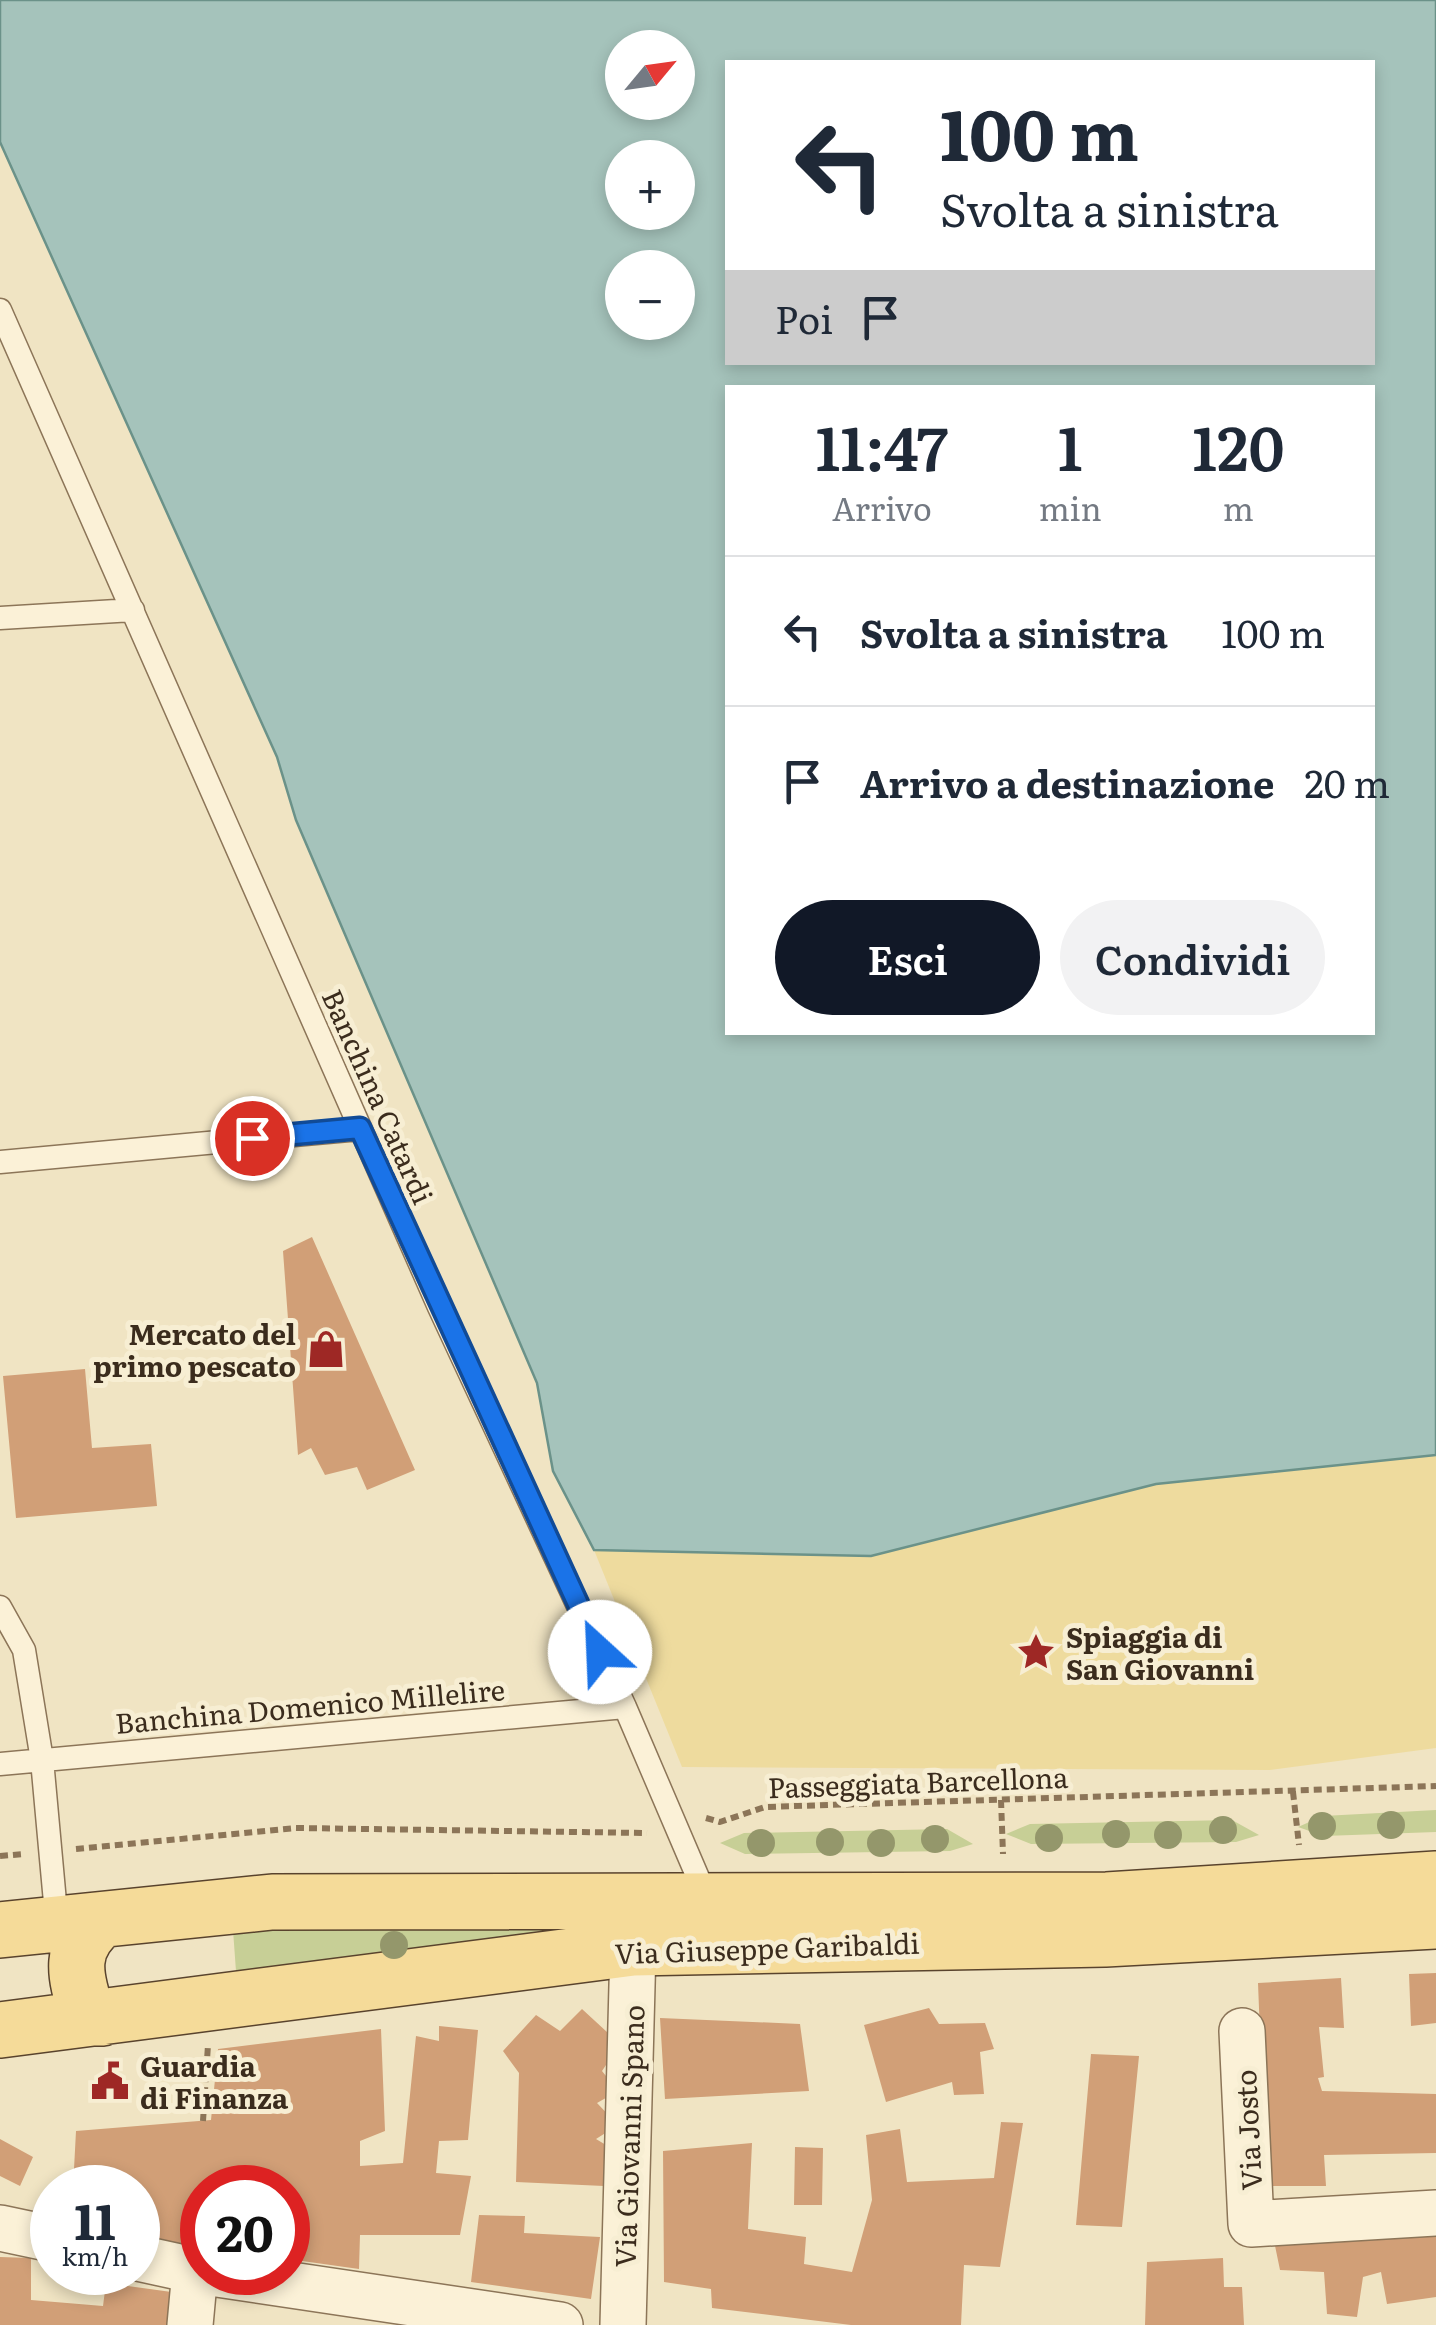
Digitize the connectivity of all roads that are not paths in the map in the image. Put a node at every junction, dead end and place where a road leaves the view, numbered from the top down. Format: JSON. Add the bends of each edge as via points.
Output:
{"nodes":[{"id":1,"x":0,"y":310,"type":"edge"},
{"id":2,"x":132,"y":610,"type":"junction"},
{"id":3,"x":0,"y":618,"type":"edge"},
{"id":4,"x":360,"y":1128,"type":"junction"},
{"id":5,"x":0,"y":1162,"type":"edge"},
{"id":6,"x":0,"y":1607,"type":"edge"},
{"id":7,"x":625,"y":1706,"type":"junction"},
{"id":8,"x":42,"y":1760,"type":"junction"},
{"id":9,"x":0,"y":1764,"type":"edge"},
{"id":10,"x":1436,"y":1879,"type":"edge"},
{"id":11,"x":544,"y":1902,"type":"junction"},
{"id":12,"x":1436,"y":1921,"type":"edge"},
{"id":13,"x":708,"y":1924,"type":"junction"},
{"id":14,"x":45,"y":1925,"type":"edge"},
{"id":15,"x":634,"y":1948,"type":"junction"},
{"id":16,"x":546,"y":1960,"type":"junction"},
{"id":17,"x":102,"y":2018,"type":"junction"},
{"id":18,"x":20,"y":2028,"type":"edge"},
{"id":19,"x":1242,"y":2032,"type":"dead end"},
{"id":20,"x":1436,"y":2213,"type":"edge"},
{"id":21,"x":0,"y":2228,"type":"edge"},
{"id":22,"x":30,"y":2235,"type":"edge"},
{"id":23,"x":310,"y":2288,"type":"edge"},
{"id":24,"x":196,"y":2295,"type":"edge"},
{"id":25,"x":190,"y":2325,"type":"edge"},
{"id":26,"x":560,"y":2325,"type":"edge"},
{"id":27,"x":623,"y":2325,"type":"edge"}],
"edges":[{"from":1,"to":2,"type":"lane","name":"Banchina Catardi"},
{"from":2,"to":3,"type":"lane"},
{"from":2,"to":4,"type":"lane","name":"Banchina Catardi"},
{"from":4,"to":5,"type":"lane"},
{"from":4,"to":7,"type":"lane","name":"Banchina Catardi"},
{"from":6,"to":8,"type":"lane","via":[[24,1650]]},
{"from":7,"to":8,"type":"lane","name":"Banchina Domenico Millelire"},
{"from":7,"to":13,"type":"lane","name":"Banchina Catardi"},
{"from":8,"to":9,"type":"lane","name":"Banchina Domenico Millelire"},
{"from":8,"to":14,"type":"lane","via":[[51,1852]]},
{"from":10,"to":13,"type":"main road","name":"Via Giuseppe Garibaldi"},
{"from":11,"to":13,"type":"main road","name":"Via Giuseppe Garibaldi"},
{"from":11,"to":14,"type":"main road","name":"Via Giuseppe Garibaldi","via":[[272,1902]]},
{"from":11,"to":16,"type":"main road","via":[[564,1929],[564,1942]]},
{"from":12,"to":13,"type":"main road","name":"Via Giuseppe Garibaldi","via":[[1105,1939]]},
{"from":13,"to":15,"type":"main road","name":"Via Giuseppe Garibaldi"},
{"from":14,"to":17,"type":"main road","via":[[85,1933],[76,1956],[87,2013]]},
{"from":14,"to":18,"type":"main road","name":"Via Giuseppe Garibaldi","via":[[40,1936],[50,1953],[56,2004],[52,2017]]},
{"from":15,"to":16,"type":"main road","name":"Via Giuseppe Garibaldi"},
{"from":15,"to":27,"type":"street","name":"Via Giovanni Spano"},
{"from":16,"to":17,"type":"main road","name":"Via Giuseppe Garibaldi"},
{"from":17,"to":18,"type":"main road","name":"Via Giuseppe Garibaldi"},
{"from":19,"to":20,"type":"street","name":"Via Josto","via":[[1251,2224]]},
{"from":21,"to":22,"type":"street"},
{"from":23,"to":26,"type":"street"},
{"from":24,"to":25,"type":"street"}]}
